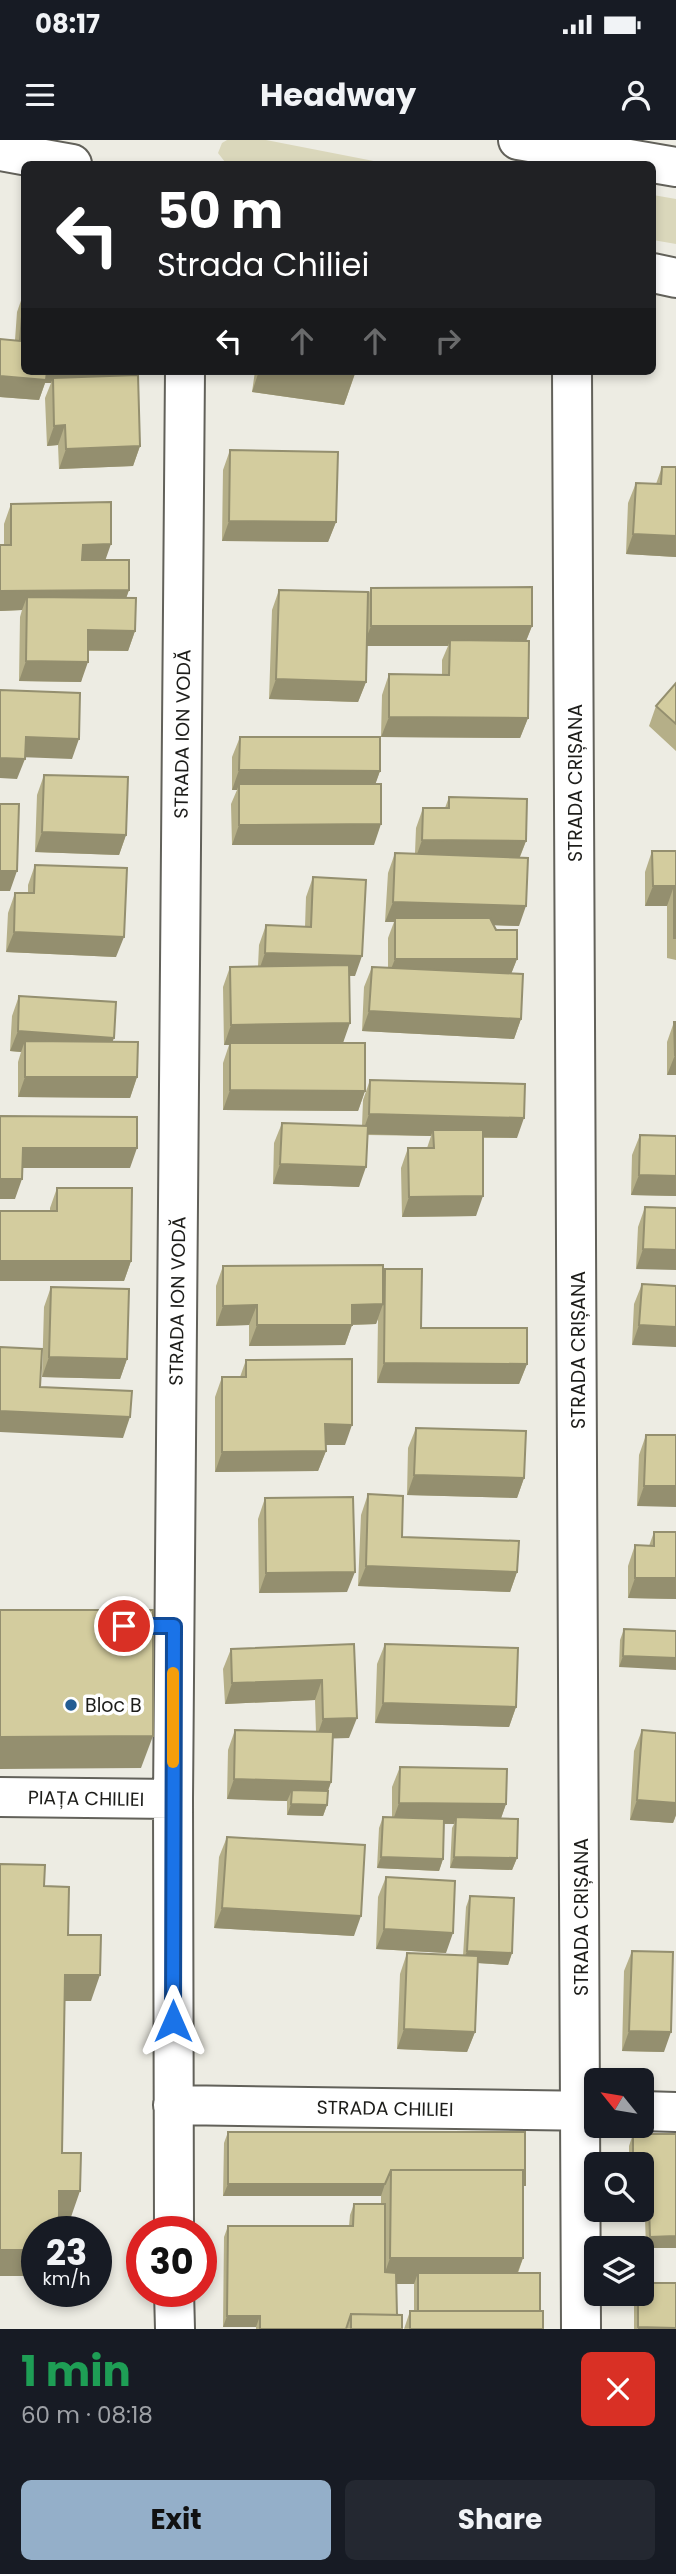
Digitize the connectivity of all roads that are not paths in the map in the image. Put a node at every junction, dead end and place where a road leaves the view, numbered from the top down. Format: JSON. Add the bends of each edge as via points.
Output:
{"nodes":[{"id":1,"x":518,"y":140,"type":"edge"},
{"id":2,"x":0,"y":151,"type":"edge"},
{"id":3,"x":55,"y":161,"type":"edge"},
{"id":4,"x":641,"y":161,"type":"edge"},
{"id":5,"x":656,"y":164,"type":"edge"},
{"id":6,"x":676,"y":167,"type":"edge"},
{"id":7,"x":656,"y":274,"type":"edge"},
{"id":8,"x":676,"y":278,"type":"edge"},
{"id":9,"x":185,"y":375,"type":"edge"},
{"id":10,"x":572,"y":375,"type":"edge"},
{"id":11,"x":134,"y":1626,"type":"edge"},
{"id":12,"x":174,"y":1626,"type":"junction"},
{"id":13,"x":0,"y":1797,"type":"edge"},
{"id":14,"x":173,"y":1799,"type":"junction"},
{"id":15,"x":589,"y":2068,"type":"edge"},
{"id":16,"x":173,"y":2105,"type":"junction"},
{"id":17,"x":584,"y":2110,"type":"edge"},
{"id":18,"x":654,"y":2111,"type":"edge"},
{"id":19,"x":676,"y":2112,"type":"edge"},
{"id":20,"x":588,"y":2138,"type":"edge"},
{"id":21,"x":174,"y":2216,"type":"edge"},
{"id":22,"x":174,"y":2307,"type":"edge"},
{"id":23,"x":175,"y":2329,"type":"edge"},
{"id":24,"x":581,"y":2329,"type":"edge"}],
"edges":[{"from":1,"to":4,"type":"street"},
{"from":2,"to":3,"type":"street"},
{"from":5,"to":6,"type":"street"},
{"from":7,"to":8,"type":"street"},
{"from":9,"to":12,"type":"street","name":"STRADA ION VODĂ"},
{"from":10,"to":15,"type":"street","name":"STRADA CRIȘANA"},
{"from":11,"to":12,"type":"street"},
{"from":12,"to":14,"type":"street","name":"STRADA ION VODĂ"},
{"from":13,"to":14,"type":"street","name":"PIAȚA CHILIEI"},
{"from":14,"to":16,"type":"street","name":"STRADA ION VODĂ"},
{"from":16,"to":17,"type":"street","name":"STRADA CHILIEI"},
{"from":16,"to":21,"type":"street","name":"STRADA ION VODĂ"},
{"from":18,"to":19,"type":"street"},
{"from":20,"to":24,"type":"street","name":"STRADA CRIȘANA"},
{"from":22,"to":23,"type":"street"}]}
